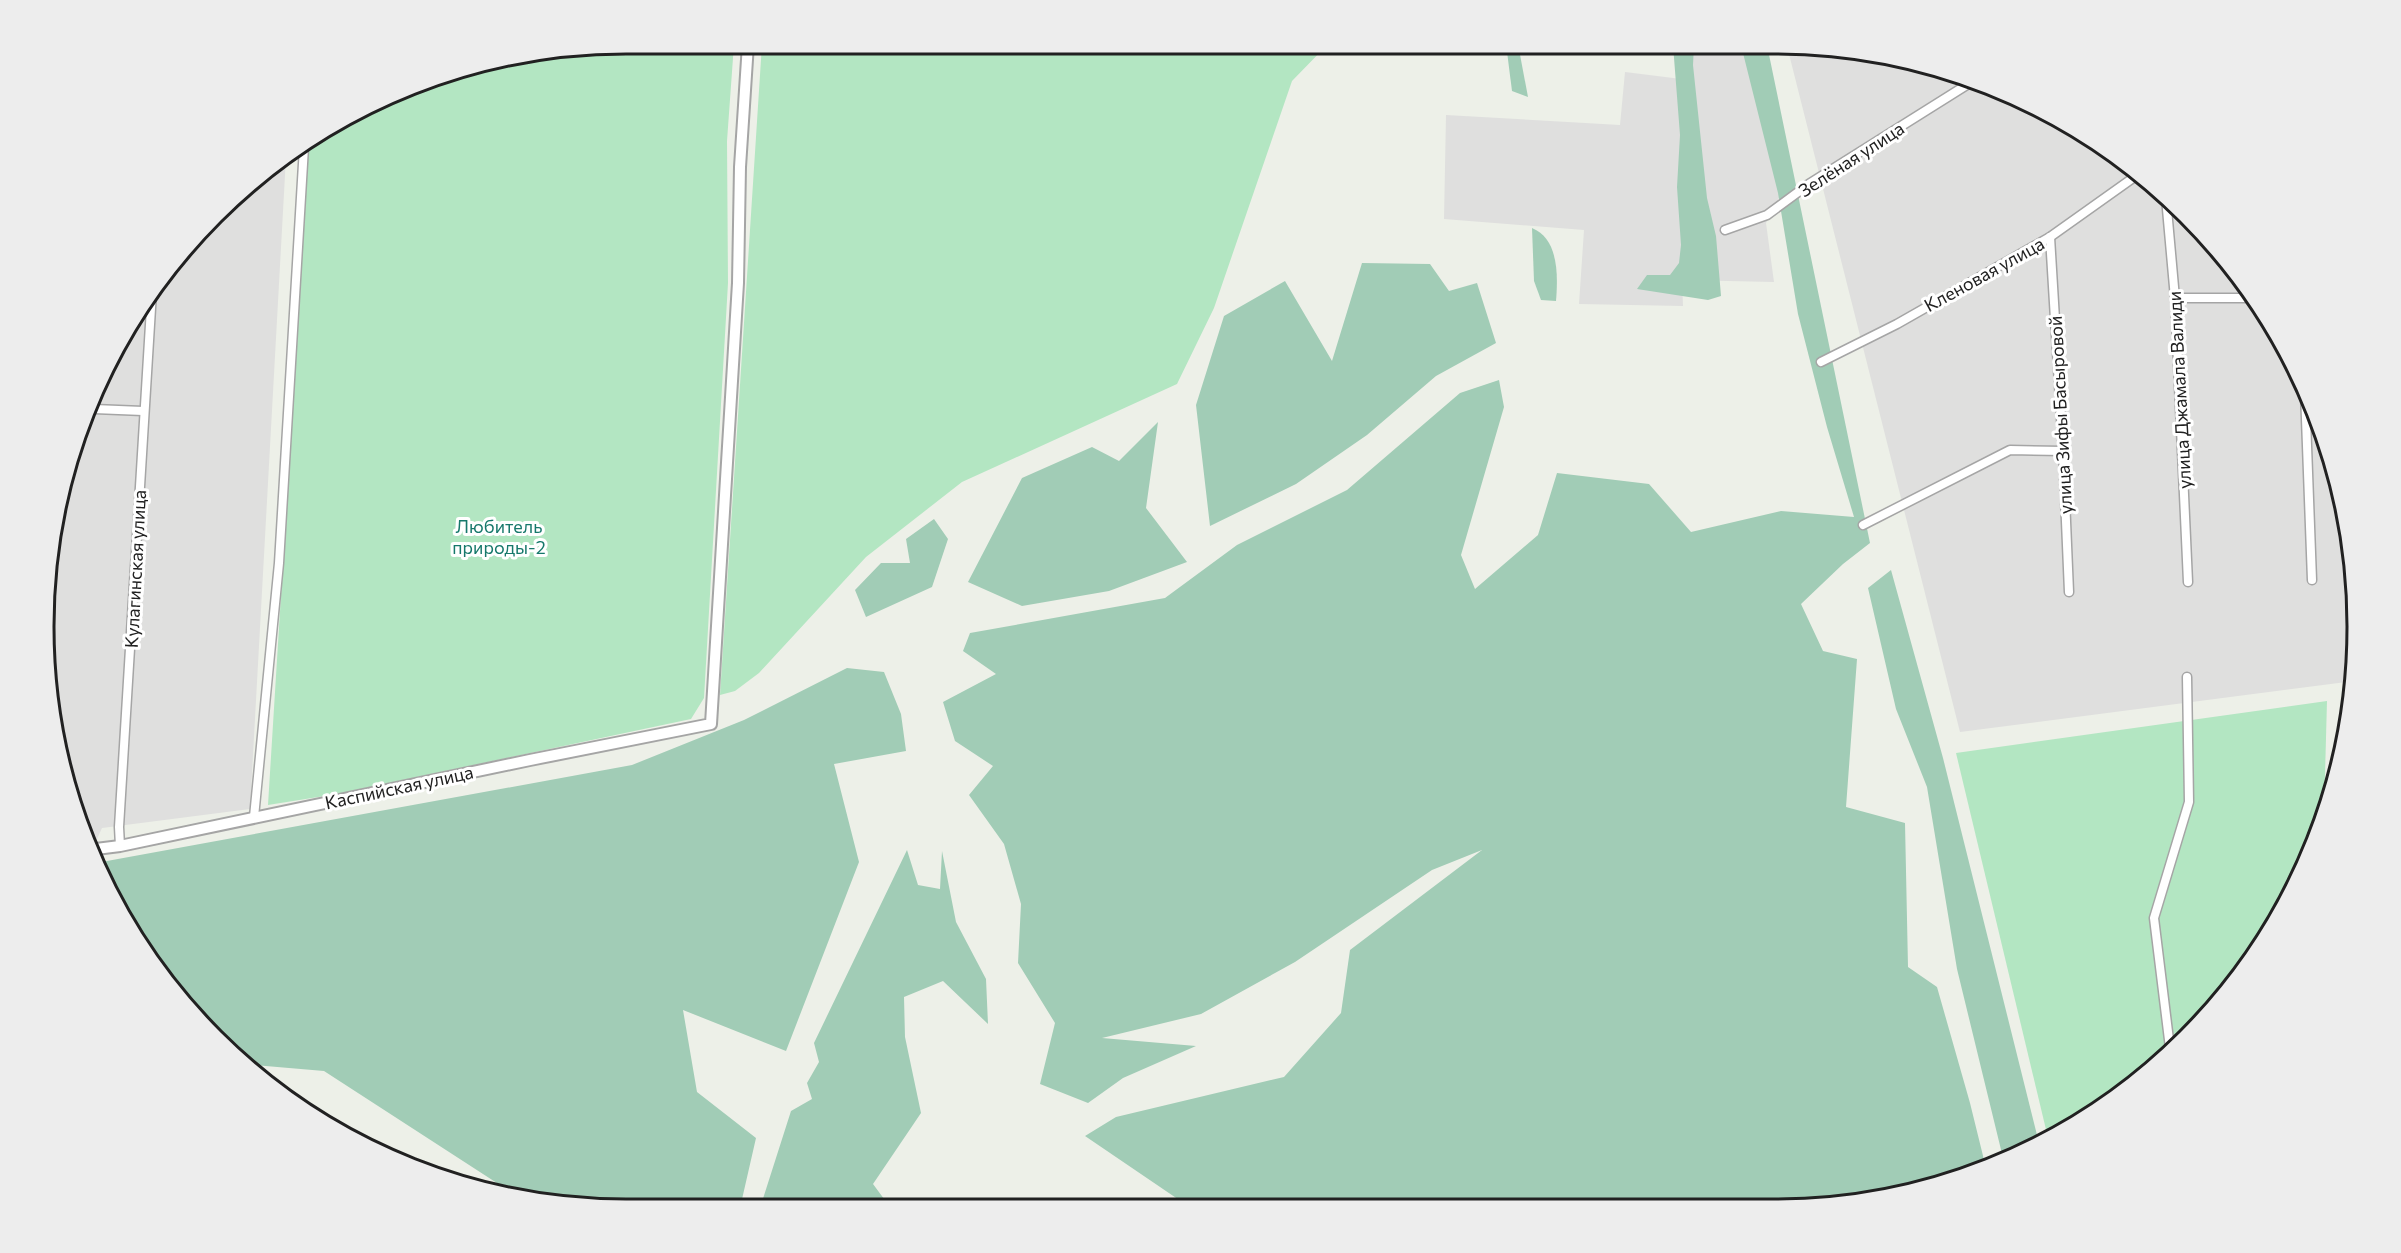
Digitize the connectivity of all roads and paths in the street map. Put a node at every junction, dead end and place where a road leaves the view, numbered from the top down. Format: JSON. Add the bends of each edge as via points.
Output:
{"nodes":[{"id":1,"x":747,"y":54,"type":"edge"},
{"id":2,"x":1965,"y":86,"type":"edge"},
{"id":3,"x":304,"y":153,"type":"edge"},
{"id":4,"x":2132,"y":179,"type":"edge"},
{"id":5,"x":2167,"y":211,"type":"edge"},
{"id":6,"x":1725,"y":230,"type":"dead end"},
{"id":7,"x":2050,"y":237,"type":"junction"},
{"id":8,"x":2175,"y":298,"type":"junction"},
{"id":9,"x":2244,"y":298,"type":"edge"},
{"id":10,"x":151,"y":307,"type":"edge"},
{"id":11,"x":1821,"y":362,"type":"dead end"},
{"id":12,"x":97,"y":409,"type":"edge"},
{"id":13,"x":144,"y":411,"type":"junction"},
{"id":14,"x":2306,"y":414,"type":"edge"},
{"id":15,"x":2063,"y":451,"type":"junction"},
{"id":16,"x":1863,"y":525,"type":"dead end"},
{"id":17,"x":2312,"y":580,"type":"dead end"},
{"id":18,"x":2188,"y":582,"type":"dead end"},
{"id":19,"x":2069,"y":592,"type":"dead end"},
{"id":20,"x":2187,"y":677,"type":"dead end"},
{"id":21,"x":254,"y":817,"type":"junction"},
{"id":22,"x":120,"y":846,"type":"junction"},
{"id":23,"x":99,"y":849,"type":"edge"},
{"id":24,"x":2169,"y":1041,"type":"edge"}],
"edges":[{"from":1,"to":21,"type":"street","name":"Каспийская улица","via":[[711,724]]},
{"from":2,"to":6,"type":"street","name":"Зелёная улица","via":[[1809,184],[1767,215]]},
{"from":3,"to":21,"type":"street","via":[[279,563]]},
{"from":4,"to":7,"type":"street","name":"Кленовая улица"},
{"from":5,"to":8,"type":"street","name":"улица Джамала Валиди"},
{"from":7,"to":11,"type":"street","name":"Кленовая улица","via":[[1897,324]]},
{"from":7,"to":15,"type":"street","name":"улица Зифы Басыровой"},
{"from":8,"to":9,"type":"street"},
{"from":8,"to":18,"type":"street","name":"улица Джамала Валиди"},
{"from":10,"to":13,"type":"street","name":"Кулагинская улица"},
{"from":12,"to":13,"type":"street"},
{"from":13,"to":22,"type":"street","name":"Кулагинская улица"},
{"from":14,"to":17,"type":"street"},
{"from":15,"to":16,"type":"street","via":[[2010,450]]},
{"from":15,"to":19,"type":"street","name":"улица Зифы Басыровой"},
{"from":20,"to":24,"type":"street","via":[[2189,802],[2154,918]]},
{"from":21,"to":22,"type":"street","name":"Каспийская улица"},
{"from":22,"to":23,"type":"street","name":"Каспийская улица"}]}
